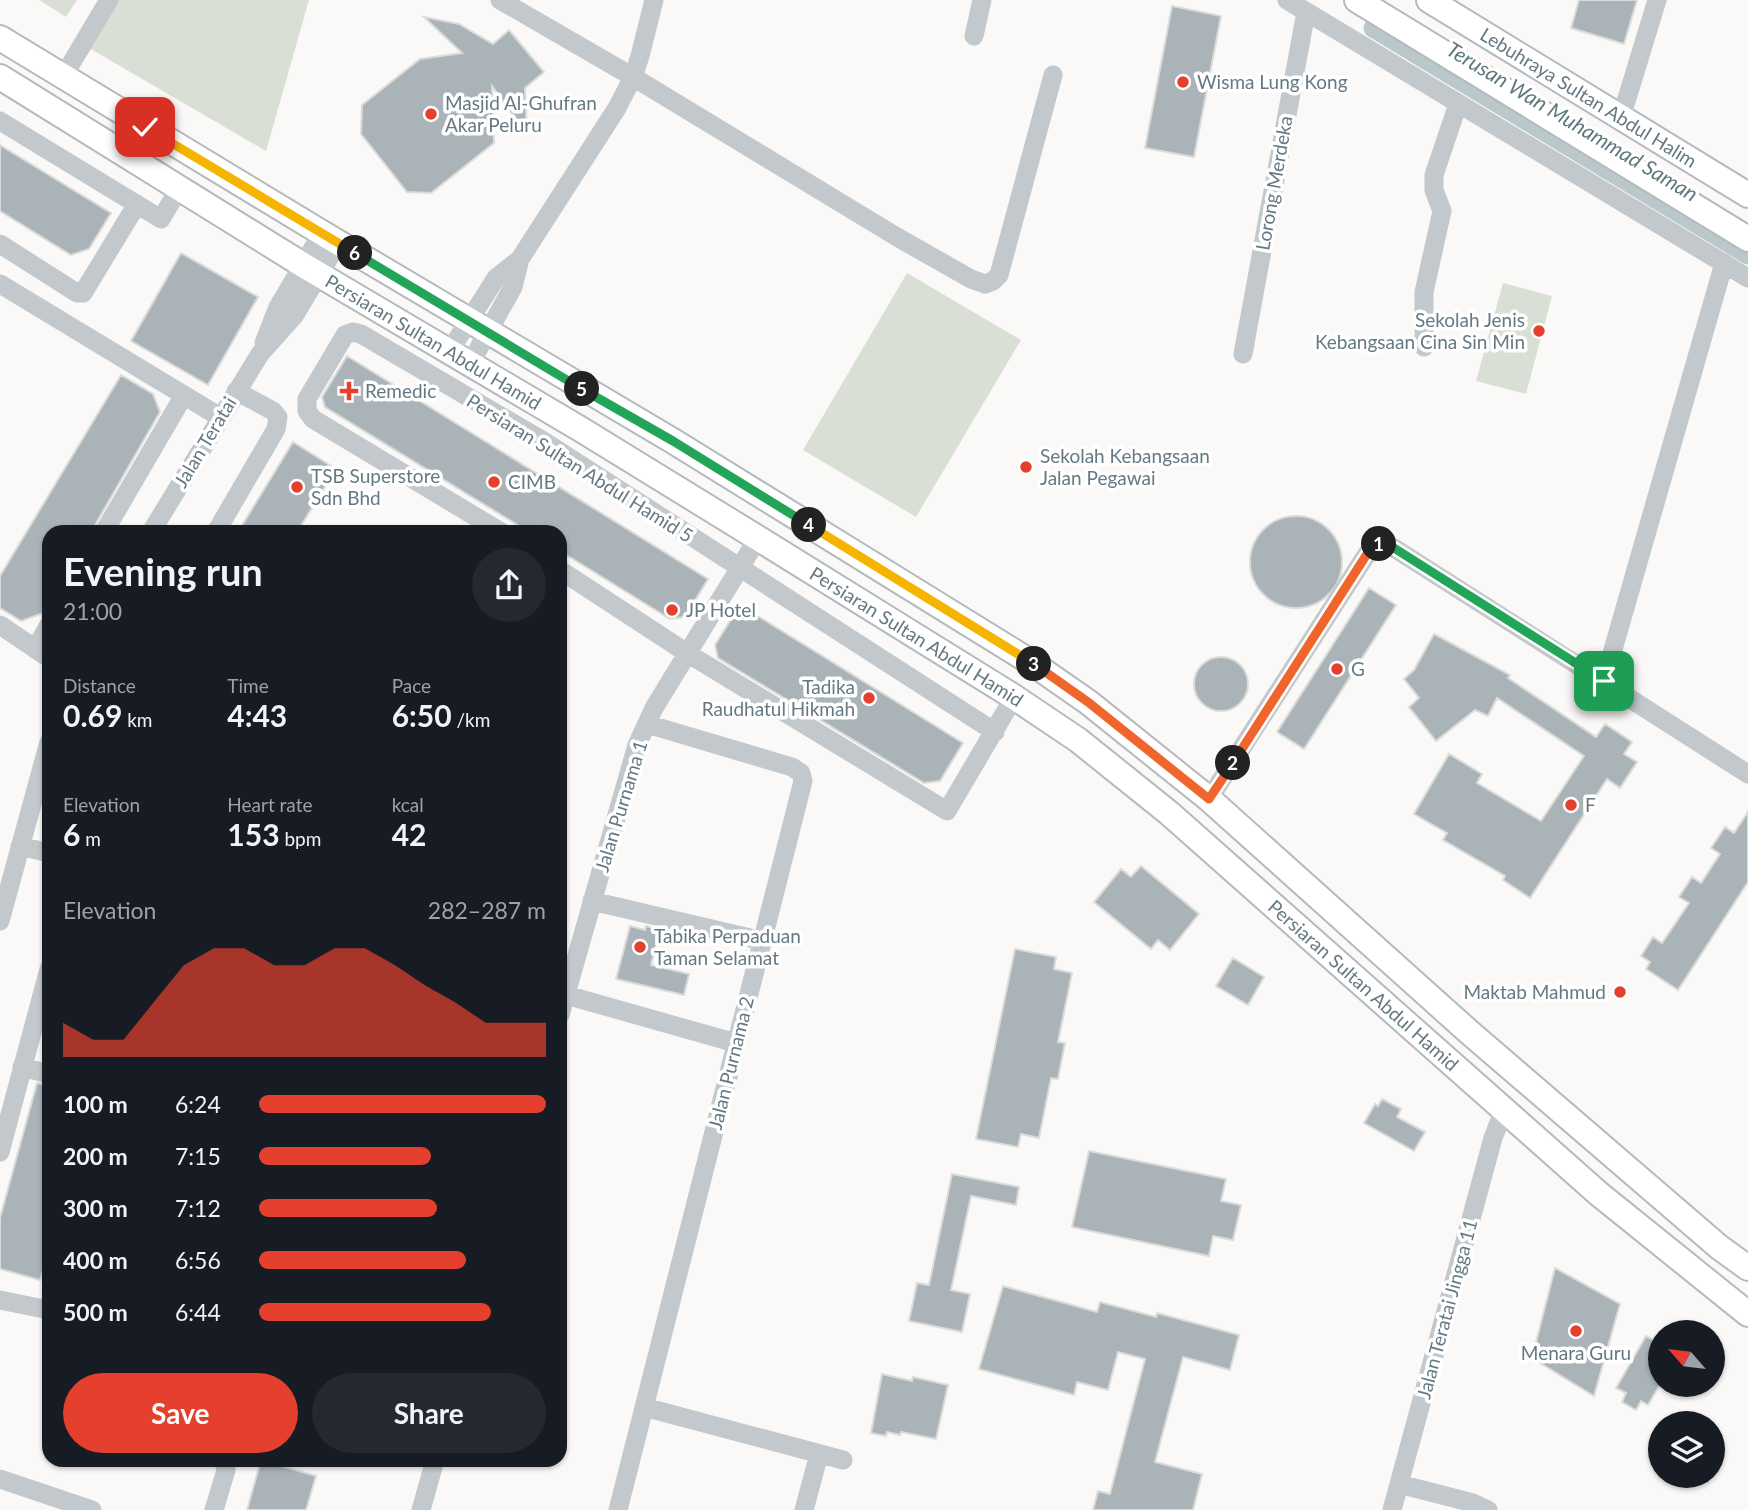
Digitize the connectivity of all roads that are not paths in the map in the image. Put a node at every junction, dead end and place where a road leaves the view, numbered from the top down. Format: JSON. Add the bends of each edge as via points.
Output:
{"nodes":[{"id":1,"x":109,"y":0,"type":"edge"},
{"id":2,"x":500,"y":0,"type":"edge"},
{"id":3,"x":654,"y":0,"type":"edge"},
{"id":4,"x":982,"y":0,"type":"edge"},
{"id":5,"x":1287,"y":0,"type":"edge"},
{"id":6,"x":1357,"y":0,"type":"edge"},
{"id":7,"x":1429,"y":0,"type":"edge"},
{"id":8,"x":1657,"y":0,"type":"edge"},
{"id":9,"x":1306,"y":12,"type":"junction"},
{"id":10,"x":974,"y":36,"type":"dead end"},
{"id":11,"x":0,"y":38,"type":"edge"},
{"id":12,"x":1053,"y":75,"type":"dead end"},
{"id":13,"x":0,"y":77,"type":"edge"},
{"id":14,"x":62,"y":77,"type":"junction"},
{"id":15,"x":633,"y":77,"type":"junction"},
{"id":16,"x":1458,"y":104,"type":"junction"},
{"id":17,"x":1621,"y":118,"type":"junction"},
{"id":18,"x":0,"y":121,"type":"edge"},
{"id":19,"x":180,"y":187,"type":"junction"},
{"id":20,"x":1748,"y":195,"type":"edge"},
{"id":21,"x":137,"y":204,"type":"junction"},
{"id":22,"x":330,"y":238,"type":"junction"},
{"id":23,"x":1748,"y":239,"type":"edge"},
{"id":24,"x":0,"y":244,"type":"edge"},
{"id":25,"x":1724,"y":263,"type":"junction"},
{"id":26,"x":311,"y":270,"type":"junction"},
{"id":27,"x":1748,"y":278,"type":"edge"},
{"id":28,"x":0,"y":284,"type":"edge"},
{"id":29,"x":479,"y":326,"type":"junction"},
{"id":30,"x":1424,"y":347,"type":"dead end"},
{"id":31,"x":1243,"y":354,"type":"dead end"},
{"id":32,"x":459,"y":358,"type":"junction"},
{"id":33,"x":236,"y":391,"type":"junction"},
{"id":34,"x":184,"y":395,"type":"junction"},
{"id":35,"x":220,"y":418,"type":"junction"},
{"id":36,"x":108,"y":525,"type":"edge"},
{"id":37,"x":155,"y":525,"type":"edge"},
{"id":38,"x":220,"y":525,"type":"edge"},
{"id":39,"x":489,"y":525,"type":"edge"},
{"id":40,"x":758,"y":538,"type":"junction"},
{"id":41,"x":739,"y":569,"type":"junction"},
{"id":42,"x":567,"y":575,"type":"edge"},
{"id":43,"x":0,"y":625,"type":"edge"},
{"id":44,"x":687,"y":653,"type":"junction"},
{"id":45,"x":42,"y":654,"type":"edge"},
{"id":46,"x":1604,"y":681,"type":"junction"},
{"id":47,"x":1014,"y":697,"type":"junction"},
{"id":48,"x":647,"y":724,"type":"junction"},
{"id":49,"x":995,"y":732,"type":"junction"},
{"id":50,"x":42,"y":767,"type":"edge"},
{"id":51,"x":1748,"y":774,"type":"edge"},
{"id":52,"x":1209,"y":799,"type":"junction"},
{"id":53,"x":1245,"y":831,"type":"junction"},
{"id":54,"x":20,"y":846,"type":"junction"},
{"id":55,"x":42,"y":851,"type":"edge"},
{"id":56,"x":1221,"y":858,"type":"junction"},
{"id":57,"x":592,"y":901,"type":"junction"},
{"id":58,"x":0,"y":921,"type":"edge"},
{"id":59,"x":763,"y":941,"type":"junction"},
{"id":60,"x":567,"y":991,"type":"edge"},
{"id":61,"x":42,"y":995,"type":"edge"},
{"id":62,"x":567,"y":995,"type":"edge"},
{"id":63,"x":736,"y":1044,"type":"junction"},
{"id":64,"x":22,"y":1067,"type":"junction"},
{"id":65,"x":42,"y":1072,"type":"edge"},
{"id":66,"x":1504,"y":1110,"type":"junction"},
{"id":67,"x":0,"y":1152,"type":"edge"},
{"id":68,"x":1748,"y":1268,"type":"edge"},
{"id":69,"x":0,"y":1300,"type":"edge"},
{"id":70,"x":42,"y":1304,"type":"edge"},
{"id":71,"x":1748,"y":1314,"type":"edge"},
{"id":72,"x":644,"y":1407,"type":"junction"},
{"id":73,"x":819,"y":1454,"type":"junction"},
{"id":74,"x":843,"y":1460,"type":"dead end"},
{"id":75,"x":225,"y":1467,"type":"edge"},
{"id":76,"x":433,"y":1467,"type":"edge"},
{"id":77,"x":0,"y":1479,"type":"edge"},
{"id":78,"x":1399,"y":1484,"type":"junction"},
{"id":79,"x":56,"y":1504,"type":"edge"},
{"id":80,"x":92,"y":1510,"type":"edge"},
{"id":81,"x":214,"y":1510,"type":"edge"},
{"id":82,"x":421,"y":1510,"type":"edge"},
{"id":83,"x":618,"y":1510,"type":"edge"},
{"id":84,"x":804,"y":1510,"type":"edge"},
{"id":85,"x":1392,"y":1510,"type":"edge"},
{"id":86,"x":1488,"y":1510,"type":"edge"}],
"edges":[{"from":1,"to":14,"type":"street"},
{"from":2,"to":15,"type":"street"},
{"from":3,"to":15,"type":"street"},
{"from":4,"to":10,"type":"street"},
{"from":5,"to":9,"type":"street"},
{"from":6,"to":23,"type":"main road","name":"Lebuhraya Sultan Abdul Halim"},
{"from":7,"to":17,"type":"main road","name":"Lebuhraya Sultan Abdul Halim"},
{"from":8,"to":17,"type":"street"},
{"from":9,"to":16,"type":"street"},
{"from":9,"to":31,"type":"street","name":"Lorong Merdeka"},
{"from":11,"to":14,"type":"main road","name":"Persiaran Sultan Abdul Hamid"},
{"from":12,"to":15,"type":"street","via":[[999,275],[985,284],[897,237]]},
{"from":13,"to":19,"type":"main road","name":"Persiaran Sultan Abdul Hamid"},
{"from":14,"to":22,"type":"main road","name":"Persiaran Sultan Abdul Hamid"},
{"from":15,"to":29,"type":"street","via":[[520,259],[496,278]]},
{"from":16,"to":25,"type":"street"},
{"from":16,"to":30,"type":"street","via":[[1434,175],[1442,211],[1424,292]]},
{"from":17,"to":20,"type":"main road","name":"Lebuhraya Sultan Abdul Halim"},
{"from":18,"to":21,"type":"street"},
{"from":19,"to":21,"type":"street","via":[[161,219]]},
{"from":19,"to":26,"type":"main road","name":"Persiaran Sultan Abdul Hamid"},
{"from":21,"to":24,"type":"street","via":[[83,293]]},
{"from":22,"to":26,"type":"street","name":"Jalan Teratai"},
{"from":22,"to":29,"type":"main road","name":"Persiaran Sultan Abdul Hamid"},
{"from":25,"to":27,"type":"street"},
{"from":25,"to":46,"type":"street"},
{"from":26,"to":32,"type":"main road","name":"Persiaran Sultan Abdul Hamid"},
{"from":26,"to":33,"type":"street","name":"Jalan Teratai","via":[[278,307],[260,354]]},
{"from":28,"to":34,"type":"street"},
{"from":29,"to":32,"type":"street"},
{"from":29,"to":52,"type":"main road","name":"Persiaran Sultan Abdul Hamid","via":[[1029,661]]},
{"from":32,"to":40,"type":"main road","name":"Persiaran Sultan Abdul Hamid"},
{"from":33,"to":35,"type":"street","name":"Jalan Teratai"},
{"from":33,"to":38,"type":"street","via":[[278,417],[276,429]]},
{"from":34,"to":35,"type":"street"},
{"from":34,"to":36,"type":"street"},
{"from":35,"to":37,"type":"street","name":"Jalan Teratai"},
{"from":39,"to":41,"type":"street","name":"Persiaran Sultan Abdul Hamid 5","via":[[313,419],[307,399],[345,335],[361,334],[534,436]]},
{"from":40,"to":41,"type":"street","name":"Jalan Purnama 1"},
{"from":40,"to":47,"type":"main road","name":"Persiaran Sultan Abdul Hamid"},
{"from":41,"to":44,"type":"street","name":"Jalan Purnama 1"},
{"from":41,"to":49,"type":"street","name":"Persiaran Sultan Abdul Hamid 5"},
{"from":42,"to":44,"type":"street"},
{"from":43,"to":45,"type":"street"},
{"from":44,"to":48,"type":"street","name":"Jalan Purnama 1"},
{"from":44,"to":49,"type":"street","via":[[947,811]]},
{"from":46,"to":51,"type":"street"},
{"from":46,"to":52,"type":"street","via":[[1394,548],[1379,544],[1373,546]]},
{"from":47,"to":49,"type":"street"},
{"from":47,"to":56,"type":"main road","name":"Persiaran Sultan Abdul Hamid","via":[[1078,740]]},
{"from":48,"to":57,"type":"street","name":"Jalan Purnama 1"},
{"from":48,"to":59,"type":"street","name":"Jalan Purnama 2","via":[[801,773],[803,781]]},
{"from":50,"to":54,"type":"street"},
{"from":52,"to":53,"type":"main road","name":"Persiaran Sultan Abdul Hamid"},
{"from":53,"to":56,"type":"main road"},
{"from":53,"to":68,"type":"main road","name":"Persiaran Sultan Abdul Hamid","via":[[1469,1032]]},
{"from":54,"to":55,"type":"street"},
{"from":54,"to":58,"type":"street"},
{"from":56,"to":66,"type":"main road","name":"Persiaran Sultan Abdul Hamid"},
{"from":57,"to":59,"type":"street"},
{"from":57,"to":60,"type":"street","name":"Jalan Purnama 1"},
{"from":59,"to":63,"type":"street","name":"Jalan Purnama 2"},
{"from":61,"to":64,"type":"street"},
{"from":62,"to":63,"type":"street"},
{"from":63,"to":72,"type":"street","name":"Jalan Purnama 2"},
{"from":64,"to":65,"type":"street"},
{"from":64,"to":67,"type":"street"},
{"from":66,"to":71,"type":"main road","name":"Persiaran Sultan Abdul Hamid","via":[[1599,1194]]},
{"from":66,"to":78,"type":"street","name":"Jalan Teratai Jingga 11"},
{"from":69,"to":70,"type":"street"},
{"from":72,"to":73,"type":"street"},
{"from":72,"to":83,"type":"street","name":"Jalan Purnama 2"},
{"from":73,"to":74,"type":"street"},
{"from":73,"to":84,"type":"street"},
{"from":75,"to":81,"type":"street"},
{"from":76,"to":82,"type":"street"},
{"from":77,"to":79,"type":"street"},
{"from":78,"to":85,"type":"street","name":"Jalan Teratai Jingga 11"},
{"from":78,"to":86,"type":"street"},
{"from":79,"to":80,"type":"street"}]}
